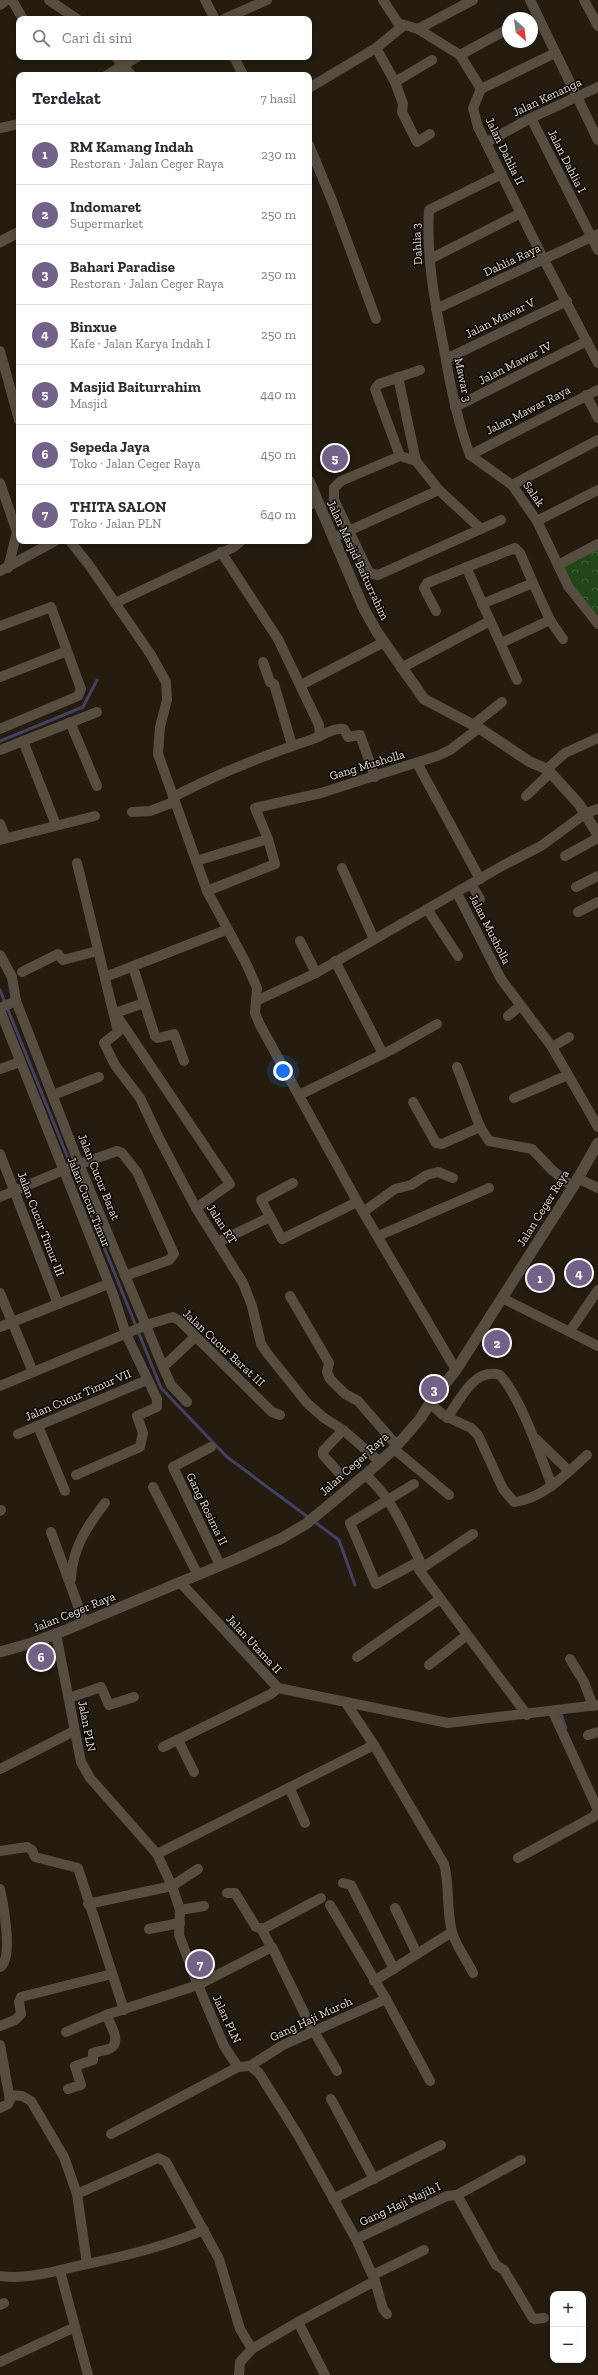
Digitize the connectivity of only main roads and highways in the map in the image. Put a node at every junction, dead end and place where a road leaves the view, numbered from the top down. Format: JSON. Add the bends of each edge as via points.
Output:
{"nodes":[{"id":1,"x":16,"y":234,"type":"edge"},
{"id":2,"x":0,"y":242,"type":"edge"},
{"id":3,"x":313,"y":504,"type":"edge"},
{"id":4,"x":598,"y":836,"type":"edge"},
{"id":5,"x":598,"y":1143,"type":"edge"},
{"id":6,"x":0,"y":1652,"type":"edge"}],
"edges":[{"from":1,"to":2,"type":"main road"},
{"from":3,"to":4,"type":"main road","name":"Jalan Masjid Baiturrahim","via":[[333,538],[364,609],[426,702],[476,727],[530,762],[549,771],[586,813]]},
{"from":5,"to":6,"type":"main road","name":"Jalan Ceger Raya","via":[[456,1370],[420,1419],[365,1475],[306,1524],[282,1538],[32,1644]]}]}
